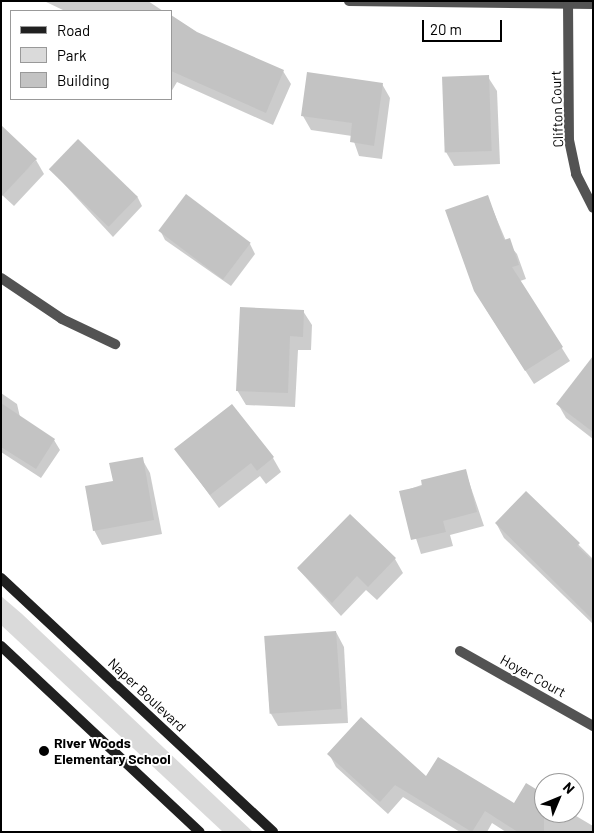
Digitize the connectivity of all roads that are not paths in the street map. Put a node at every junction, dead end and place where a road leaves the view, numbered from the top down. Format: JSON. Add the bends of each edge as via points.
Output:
{"nodes":[{"id":1,"x":349,"y":1,"type":"edge"},
{"id":2,"x":568,"y":2,"type":"edge"},
{"id":3,"x":593,"y":4,"type":"edge"},
{"id":4,"x":593,"y":208,"type":"edge"},
{"id":5,"x":1,"y":278,"type":"edge"},
{"id":6,"x":115,"y":344,"type":"dead end"},
{"id":7,"x":1,"y":578,"type":"edge"},
{"id":8,"x":1,"y":646,"type":"edge"},
{"id":9,"x":460,"y":651,"type":"dead end"},
{"id":10,"x":593,"y":726,"type":"edge"},
{"id":11,"x":200,"y":832,"type":"edge"},
{"id":12,"x":273,"y":832,"type":"edge"}],
"edges":[{"from":1,"to":2,"type":"street"},
{"from":2,"to":3,"type":"street"},
{"from":2,"to":4,"type":"street","name":"Clifton Court","via":[[570,140],[576,174]]},
{"from":5,"to":6,"type":"street","via":[[62,319]]},
{"from":7,"to":12,"type":"main road","name":"Naper Boulevard"},
{"from":8,"to":11,"type":"main road"},
{"from":9,"to":10,"type":"street","name":"Hoyer Court"}]}
